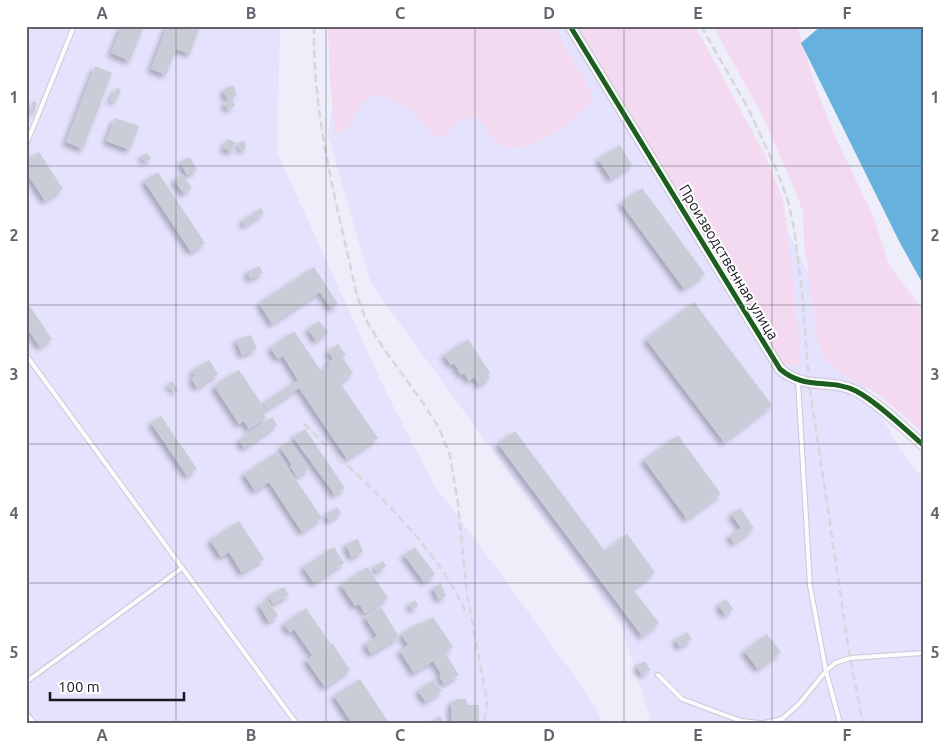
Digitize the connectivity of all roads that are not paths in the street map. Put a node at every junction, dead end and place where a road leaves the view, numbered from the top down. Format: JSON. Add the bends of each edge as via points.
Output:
{"nodes":[{"id":1,"x":74,"y":26,"type":"edge"},
{"id":2,"x":570,"y":26,"type":"edge"},
{"id":3,"x":26,"y":145,"type":"edge"},
{"id":4,"x":26,"y":355,"type":"edge"},
{"id":5,"x":798,"y":380,"type":"junction"},
{"id":6,"x":923,"y":445,"type":"edge"},
{"id":7,"x":182,"y":568,"type":"junction"},
{"id":8,"x":923,"y":653,"type":"edge"},
{"id":9,"x":826,"y":671,"type":"junction"},
{"id":10,"x":658,"y":675,"type":"dead end"},
{"id":11,"x":26,"y":682,"type":"edge"},
{"id":12,"x":26,"y":713,"type":"edge"},
{"id":13,"x":34,"y":723,"type":"edge"},
{"id":14,"x":296,"y":723,"type":"edge"},
{"id":15,"x":760,"y":723,"type":"edge"},
{"id":16,"x":764,"y":723,"type":"edge"},
{"id":17,"x":840,"y":723,"type":"edge"}],
"edges":[{"from":1,"to":3,"type":"lane"},
{"from":2,"to":5,"type":"street","name":"Производственная улица","via":[[771,356],[780,369]]},
{"from":4,"to":7,"type":"lane"},
{"from":5,"to":6,"type":"street","name":"Производственная улица","via":[[856,391]]},
{"from":5,"to":9,"type":"lane","via":[[810,586]]},
{"from":7,"to":11,"type":"lane"},
{"from":7,"to":14,"type":"lane"},
{"from":8,"to":9,"type":"lane","via":[[850,658],[835,663]]},
{"from":9,"to":16,"type":"lane","via":[[799,704],[782,718]]},
{"from":9,"to":17,"type":"lane"},
{"from":10,"to":15,"type":"lane","via":[[682,699],[741,721]]},
{"from":12,"to":13,"type":"lane"}]}
